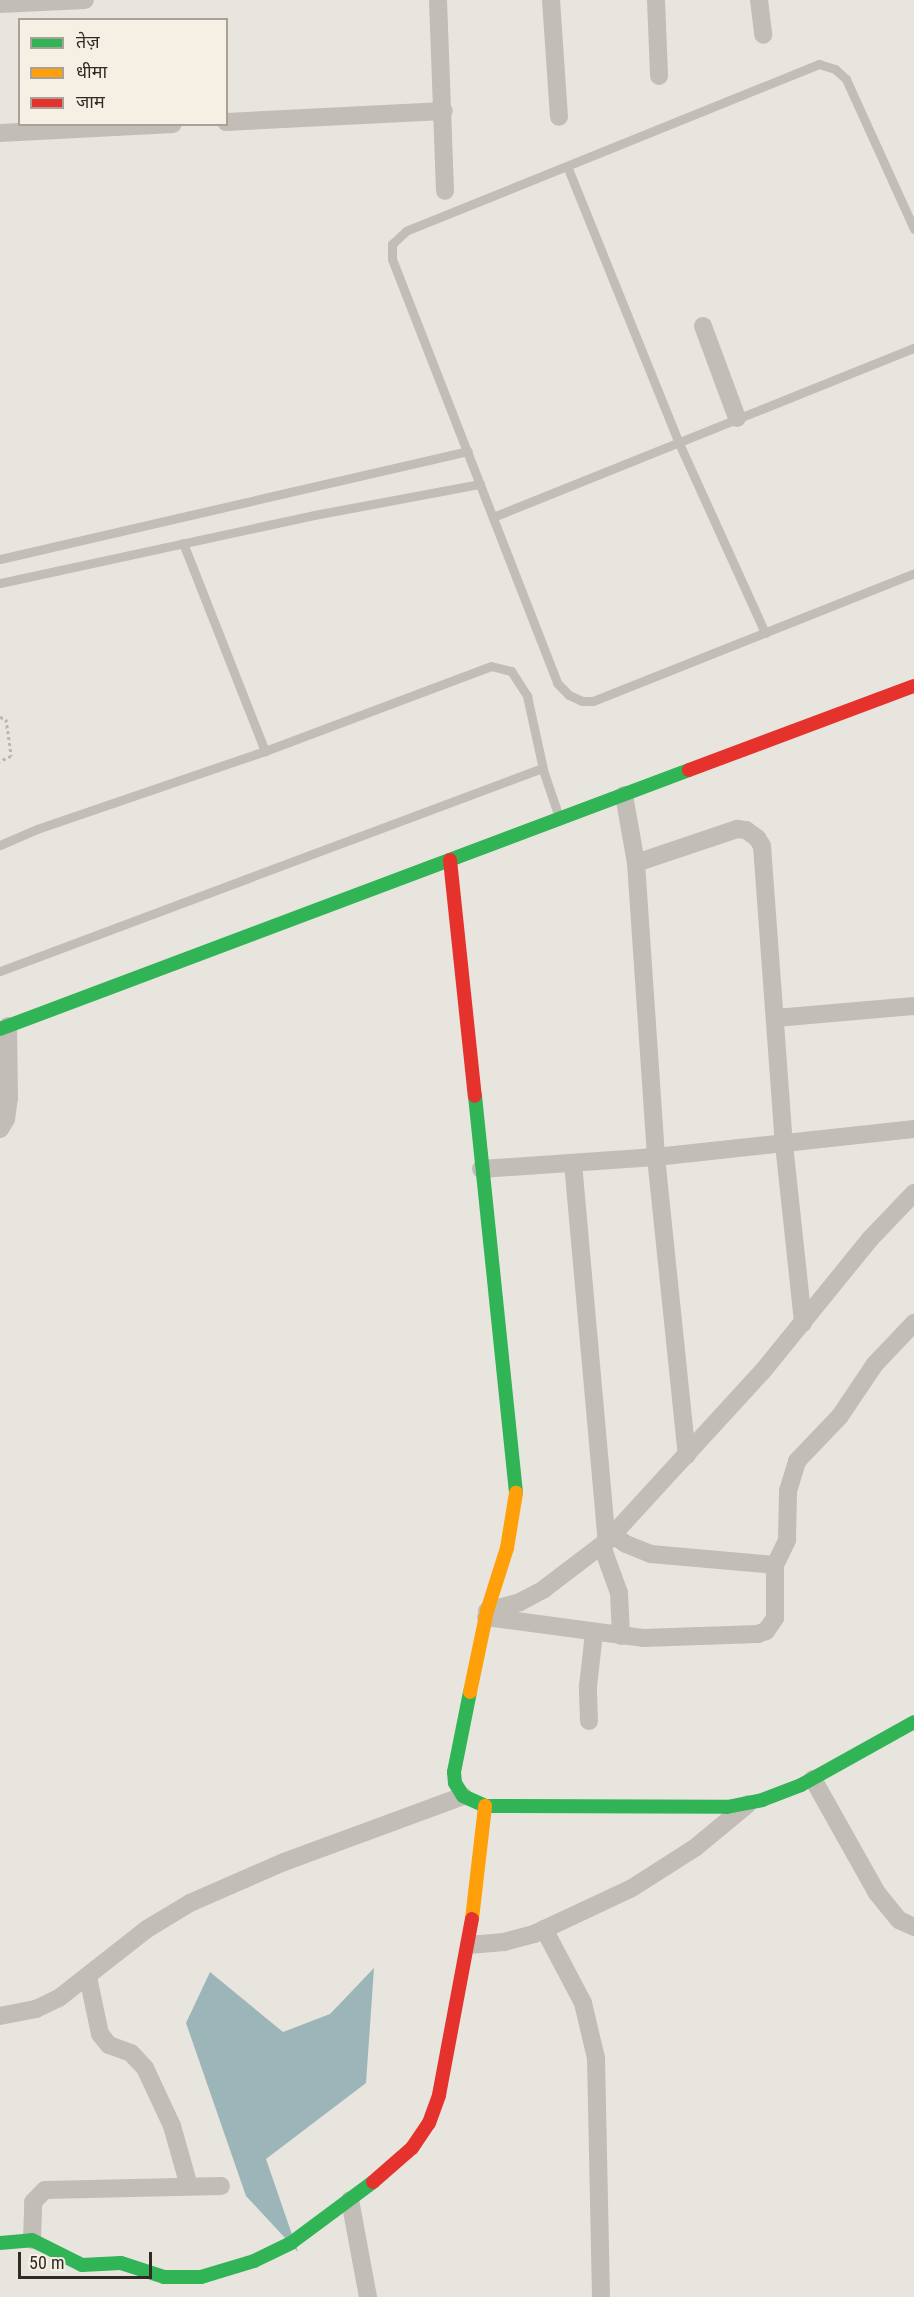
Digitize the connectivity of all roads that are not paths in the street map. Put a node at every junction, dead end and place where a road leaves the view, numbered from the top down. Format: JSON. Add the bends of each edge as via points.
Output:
{"nodes":[{"id":1,"x":85,"y":0,"type":"edge"},
{"id":2,"x":438,"y":0,"type":"edge"},
{"id":3,"x":551,"y":0,"type":"edge"},
{"id":4,"x":656,"y":0,"type":"edge"},
{"id":5,"x":759,"y":0,"type":"edge"},
{"id":6,"x":0,"y":4,"type":"edge"},
{"id":7,"x":763,"y":35,"type":"dead end"},
{"id":8,"x":659,"y":76,"type":"dead end"},
{"id":9,"x":444,"y":111,"type":"junction"},
{"id":10,"x":559,"y":117,"type":"dead end"},
{"id":11,"x":228,"y":122,"type":"edge"},
{"id":12,"x":135,"y":126,"type":"edge"},
{"id":13,"x":0,"y":133,"type":"edge"},
{"id":14,"x":567,"y":166,"type":"junction"},
{"id":15,"x":444,"y":191,"type":"dead end"},
{"id":16,"x":914,"y":229,"type":"edge"},
{"id":17,"x":703,"y":326,"type":"dead end"},
{"id":18,"x":914,"y":348,"type":"edge"},
{"id":19,"x":737,"y":418,"type":"junction"},
{"id":20,"x":678,"y":441,"type":"junction"},
{"id":21,"x":468,"y":451,"type":"junction"},
{"id":22,"x":480,"y":484,"type":"junction"},
{"id":23,"x":493,"y":517,"type":"junction"},
{"id":24,"x":183,"y":543,"type":"junction"},
{"id":25,"x":0,"y":559,"type":"edge"},
{"id":26,"x":914,"y":573,"type":"edge"},
{"id":27,"x":0,"y":583,"type":"edge"},
{"id":28,"x":765,"y":633,"type":"junction"},
{"id":29,"x":914,"y":686,"type":"edge"},
{"id":30,"x":265,"y":751,"type":"junction"},
{"id":31,"x":542,"y":768,"type":"junction"},
{"id":32,"x":624,"y":795,"type":"junction"},
{"id":33,"x":560,"y":819,"type":"junction"},
{"id":34,"x":0,"y":845,"type":"edge"},
{"id":35,"x":450,"y":860,"type":"junction"},
{"id":36,"x":636,"y":863,"type":"junction"},
{"id":37,"x":0,"y":971,"type":"edge"},
{"id":38,"x":914,"y":1006,"type":"edge"},
{"id":39,"x":776,"y":1018,"type":"junction"},
{"id":40,"x":4,"y":1027,"type":"edge"},
{"id":41,"x":0,"y":1129,"type":"edge"},
{"id":42,"x":914,"y":1129,"type":"edge"},
{"id":43,"x":784,"y":1144,"type":"junction"},
{"id":44,"x":656,"y":1157,"type":"junction"},
{"id":45,"x":573,"y":1163,"type":"junction"},
{"id":46,"x":481,"y":1169,"type":"junction"},
{"id":47,"x":914,"y":1193,"type":"edge"},
{"id":48,"x":803,"y":1323,"type":"junction"},
{"id":49,"x":914,"y":1323,"type":"edge"},
{"id":50,"x":687,"y":1455,"type":"junction"},
{"id":51,"x":607,"y":1541,"type":"junction"},
{"id":52,"x":775,"y":1565,"type":"junction"},
{"id":53,"x":487,"y":1614,"type":"junction"},
{"id":54,"x":594,"y":1632,"type":"junction"},
{"id":55,"x":621,"y":1636,"type":"junction"},
{"id":56,"x":588,"y":1721,"type":"dead end"},
{"id":57,"x":914,"y":1722,"type":"edge"},
{"id":58,"x":813,"y":1779,"type":"junction"},
{"id":59,"x":463,"y":1796,"type":"junction"},
{"id":60,"x":750,"y":1803,"type":"junction"},
{"id":61,"x":485,"y":1806,"type":"junction"},
{"id":62,"x":914,"y":1928,"type":"edge"},
{"id":63,"x":544,"y":1929,"type":"junction"},
{"id":64,"x":469,"y":1945,"type":"junction"},
{"id":65,"x":88,"y":1977,"type":"junction"},
{"id":66,"x":0,"y":2016,"type":"edge"},
{"id":67,"x":189,"y":2186,"type":"junction"},
{"id":68,"x":221,"y":2186,"type":"dead end"},
{"id":69,"x":350,"y":2200,"type":"junction"},
{"id":70,"x":32,"y":2240,"type":"junction"},
{"id":71,"x":0,"y":2243,"type":"edge"},
{"id":72,"x":368,"y":2297,"type":"edge"},
{"id":73,"x":601,"y":2297,"type":"edge"}],
"edges":[{"from":1,"to":6,"type":"street"},
{"from":2,"to":9,"type":"street"},
{"from":3,"to":10,"type":"street"},
{"from":4,"to":8,"type":"street"},
{"from":5,"to":7,"type":"street"},
{"from":9,"to":11,"type":"street"},
{"from":9,"to":15,"type":"street"},
{"from":12,"to":13,"type":"street"},
{"from":14,"to":16,"type":"lane","via":[[819,64],[835,69],[846,79]]},
{"from":14,"to":20,"type":"lane"},
{"from":14,"to":21,"type":"lane","via":[[406,231],[392,244],[392,259]]},
{"from":17,"to":19,"type":"street"},
{"from":18,"to":19,"type":"lane"},
{"from":19,"to":20,"type":"lane"},
{"from":20,"to":23,"type":"lane"},
{"from":20,"to":28,"type":"lane"},
{"from":21,"to":22,"type":"lane"},
{"from":21,"to":25,"type":"lane"},
{"from":22,"to":23,"type":"lane"},
{"from":22,"to":24,"type":"lane"},
{"from":23,"to":28,"type":"lane","via":[[556,683],[582,701],[593,701]]},
{"from":24,"to":27,"type":"lane"},
{"from":24,"to":30,"type":"lane"},
{"from":26,"to":28,"type":"lane"},
{"from":29,"to":32,"type":"street"},
{"from":30,"to":31,"type":"lane","via":[[491,666],[511,671],[527,696]]},
{"from":30,"to":34,"type":"lane"},
{"from":31,"to":33,"type":"lane"},
{"from":31,"to":37,"type":"lane"},
{"from":32,"to":33,"type":"street"},
{"from":32,"to":36,"type":"street"},
{"from":33,"to":35,"type":"street"},
{"from":35,"to":40,"type":"street"},
{"from":35,"to":46,"type":"street"},
{"from":36,"to":39,"type":"street","via":[[737,829],[757,837],[762,846]]},
{"from":36,"to":44,"type":"street"},
{"from":38,"to":39,"type":"street"},
{"from":39,"to":43,"type":"street"},
{"from":40,"to":41,"type":"street","via":[[9,1098]]},
{"from":42,"to":43,"type":"street"},
{"from":43,"to":44,"type":"street"},
{"from":43,"to":48,"type":"street"},
{"from":44,"to":45,"type":"street"},
{"from":44,"to":50,"type":"street"},
{"from":45,"to":46,"type":"street"},
{"from":45,"to":51,"type":"street"},
{"from":46,"to":53,"type":"street","via":[[516,1493],[507,1548]]},
{"from":47,"to":48,"type":"street","via":[[870,1239]]},
{"from":48,"to":50,"type":"street"},
{"from":49,"to":52,"type":"street","via":[[875,1364],[840,1416],[798,1461],[788,1491],[787,1540]]},
{"from":50,"to":51,"type":"street"},
{"from":51,"to":52,"type":"street","via":[[651,1554]]},
{"from":51,"to":53,"type":"street","via":[[544,1589]]},
{"from":51,"to":55,"type":"street","via":[[619,1593]]},
{"from":52,"to":55,"type":"street","via":[[775,1618],[766,1631]]},
{"from":53,"to":54,"type":"street"},
{"from":53,"to":59,"type":"street","via":[[454,1772]]},
{"from":54,"to":55,"type":"street"},
{"from":54,"to":56,"type":"street"},
{"from":57,"to":58,"type":"street"},
{"from":58,"to":60,"type":"street"},
{"from":58,"to":62,"type":"street","via":[[878,1893],[899,1920]]},
{"from":59,"to":61,"type":"street"},
{"from":59,"to":65,"type":"street","via":[[284,1862],[190,1903],[147,1929]]},
{"from":60,"to":61,"type":"street","via":[[727,1807]]},
{"from":60,"to":63,"type":"street","via":[[696,1847],[632,1888]]},
{"from":61,"to":64,"type":"street"},
{"from":63,"to":64,"type":"street","via":[[504,1942]]},
{"from":63,"to":73,"type":"street","via":[[583,2003],[596,2058]]},
{"from":64,"to":69,"type":"street","via":[[439,2095],[429,2123],[412,2148]]},
{"from":65,"to":66,"type":"street","via":[[36,2009]]},
{"from":65,"to":67,"type":"street","via":[[100,2034],[109,2045],[130,2053],[145,2068],[172,2126]]},
{"from":67,"to":68,"type":"street"},
{"from":67,"to":70,"type":"street","via":[[45,2190],[33,2202]]},
{"from":69,"to":70,"type":"street","via":[[291,2243],[254,2261],[201,2277],[164,2277],[121,2263],[82,2265]]},
{"from":69,"to":72,"type":"street"},
{"from":70,"to":71,"type":"street"}]}
